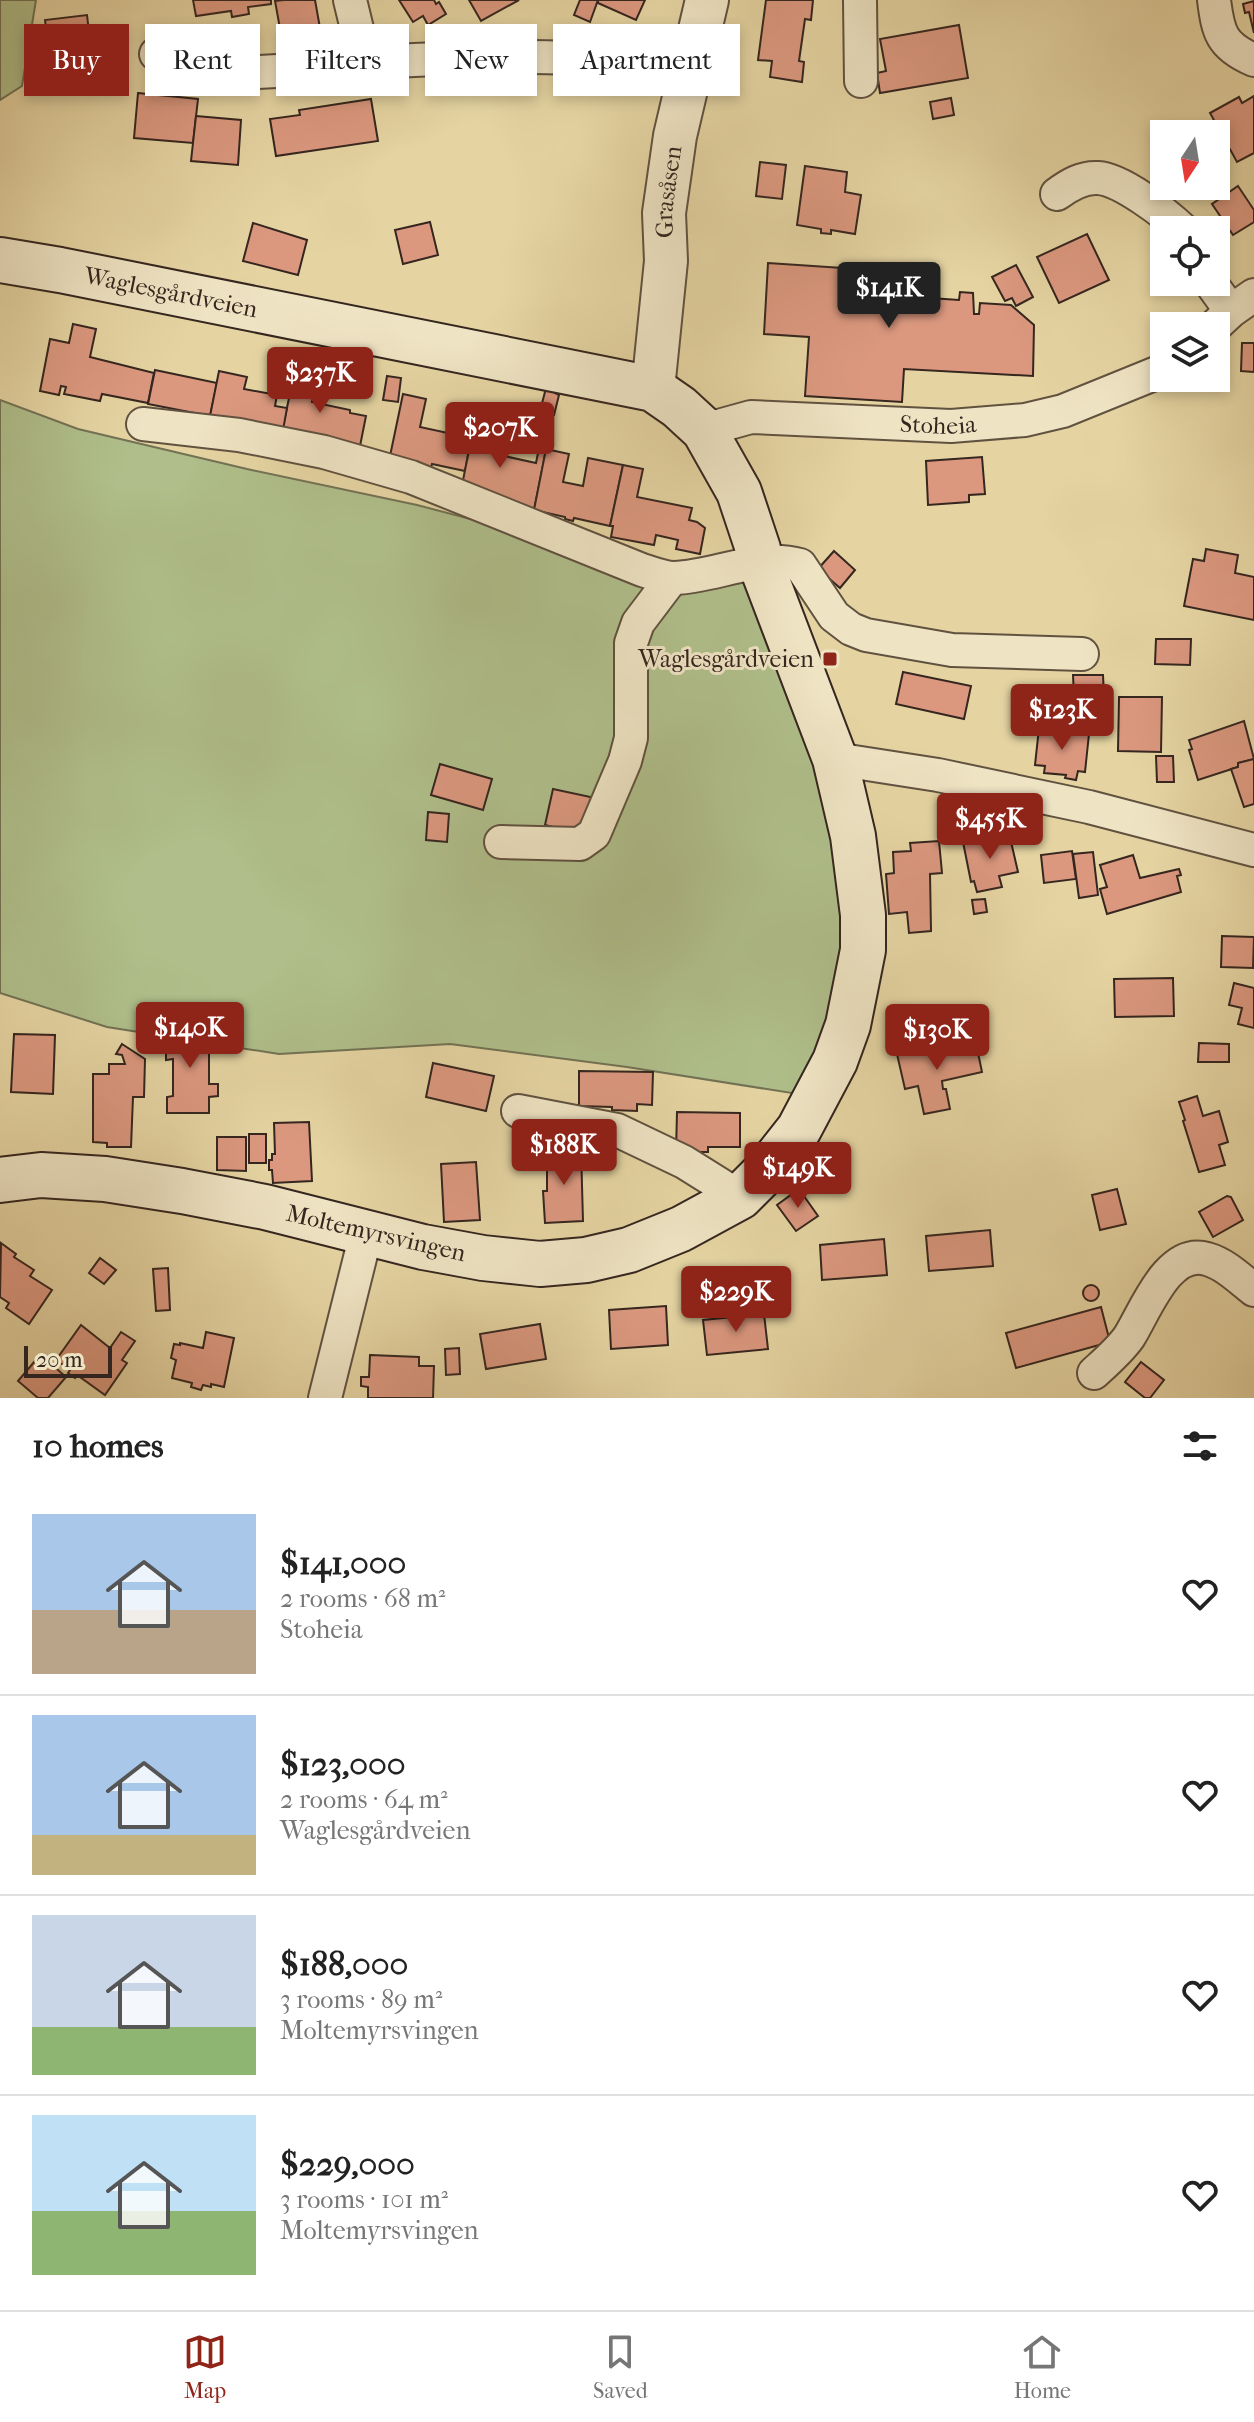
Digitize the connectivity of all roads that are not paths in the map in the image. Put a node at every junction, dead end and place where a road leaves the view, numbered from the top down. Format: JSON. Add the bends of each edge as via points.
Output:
{"nodes":[{"id":1,"x":350,"y":0,"type":"edge"},
{"id":2,"x":707,"y":0,"type":"edge"},
{"id":3,"x":860,"y":0,"type":"edge"},
{"id":4,"x":1214,"y":0,"type":"edge"},
{"id":5,"x":356,"y":24,"type":"edge"},
{"id":6,"x":701,"y":24,"type":"edge"},
{"id":7,"x":553,"y":59,"type":"edge"},
{"id":8,"x":1254,"y":60,"type":"edge"},
{"id":9,"x":409,"y":61,"type":"edge"},
{"id":10,"x":861,"y":81,"type":"dead end"},
{"id":11,"x":683,"y":96,"type":"edge"},
{"id":12,"x":1057,"y":194,"type":"dead end"},
{"id":13,"x":1167,"y":216,"type":"edge"},
{"id":14,"x":0,"y":260,"type":"edge"},
{"id":15,"x":1150,"y":376,"type":"edge"},
{"id":16,"x":653,"y":389,"type":"junction"},
{"id":17,"x":143,"y":424,"type":"dead end"},
{"id":18,"x":704,"y":430,"type":"junction"},
{"id":19,"x":760,"y":562,"type":"junction"},
{"id":20,"x":672,"y":578,"type":"junction"},
{"id":21,"x":1082,"y":654,"type":"dead end"},
{"id":22,"x":835,"y":759,"type":"junction"},
{"id":23,"x":501,"y":842,"type":"dead end"},
{"id":24,"x":1254,"y":850,"type":"edge"},
{"id":25,"x":518,"y":1111,"type":"dead end"},
{"id":26,"x":0,"y":1180,"type":"edge"},
{"id":27,"x":740,"y":1197,"type":"junction"},
{"id":28,"x":366,"y":1234,"type":"junction"},
{"id":29,"x":1254,"y":1290,"type":"edge"},
{"id":30,"x":1094,"y":1373,"type":"dead end"},
{"id":31,"x":325,"y":1398,"type":"edge"}],
"edges":[{"from":1,"to":5,"type":"street"},
{"from":2,"to":6,"type":"street","name":"Grasåsen"},
{"from":3,"to":10,"type":"street"},
{"from":4,"to":8,"type":"street","via":[[1218,30]]},
{"from":7,"to":9,"type":"street"},
{"from":11,"to":16,"type":"street","name":"Grasåsen","via":[[664,213],[666,261]]},
{"from":12,"to":13,"type":"street","via":[[1074,182],[1097,178],[1115,183]]},
{"from":14,"to":16,"type":"main road","name":"Waglesgårdveien"},
{"from":15,"to":18,"type":"street","name":"Stoheia","via":[[1063,411],[1025,420],[951,426],[751,417]]},
{"from":16,"to":18,"type":"main road","name":"Waglesgårdveien"},
{"from":17,"to":20,"type":"street","via":[[282,443],[411,477]]},
{"from":18,"to":19,"type":"main road","name":"Waglesgårdveien","via":[[739,492]]},
{"from":19,"to":20,"type":"street"},
{"from":19,"to":21,"type":"street","via":[[800,565],[834,616],[866,635],[952,650]]},
{"from":19,"to":22,"type":"main road","name":"Waglesgårdveien"},
{"from":20,"to":23,"type":"street","via":[[638,623],[631,643],[631,738],[594,834],[580,844]]},
{"from":22,"to":24,"type":"street","via":[[1089,807]]},
{"from":22,"to":27,"type":"main road","name":"Moltemyrsvingen","via":[[853,836],[863,915],[863,950],[848,1025],[799,1129]]},
{"from":25,"to":27,"type":"street","via":[[617,1130]]},
{"from":26,"to":28,"type":"main road","name":"Moltemyrsvingen","via":[[41,1175],[120,1181],[265,1207]]},
{"from":27,"to":28,"type":"main road","name":"Moltemyrsvingen","via":[[629,1250],[571,1261],[540,1264],[483,1258]]},
{"from":28,"to":31,"type":"street"},
{"from":29,"to":30,"type":"street","via":[[1209,1259],[1183,1261],[1166,1273],[1127,1340]]}]}
